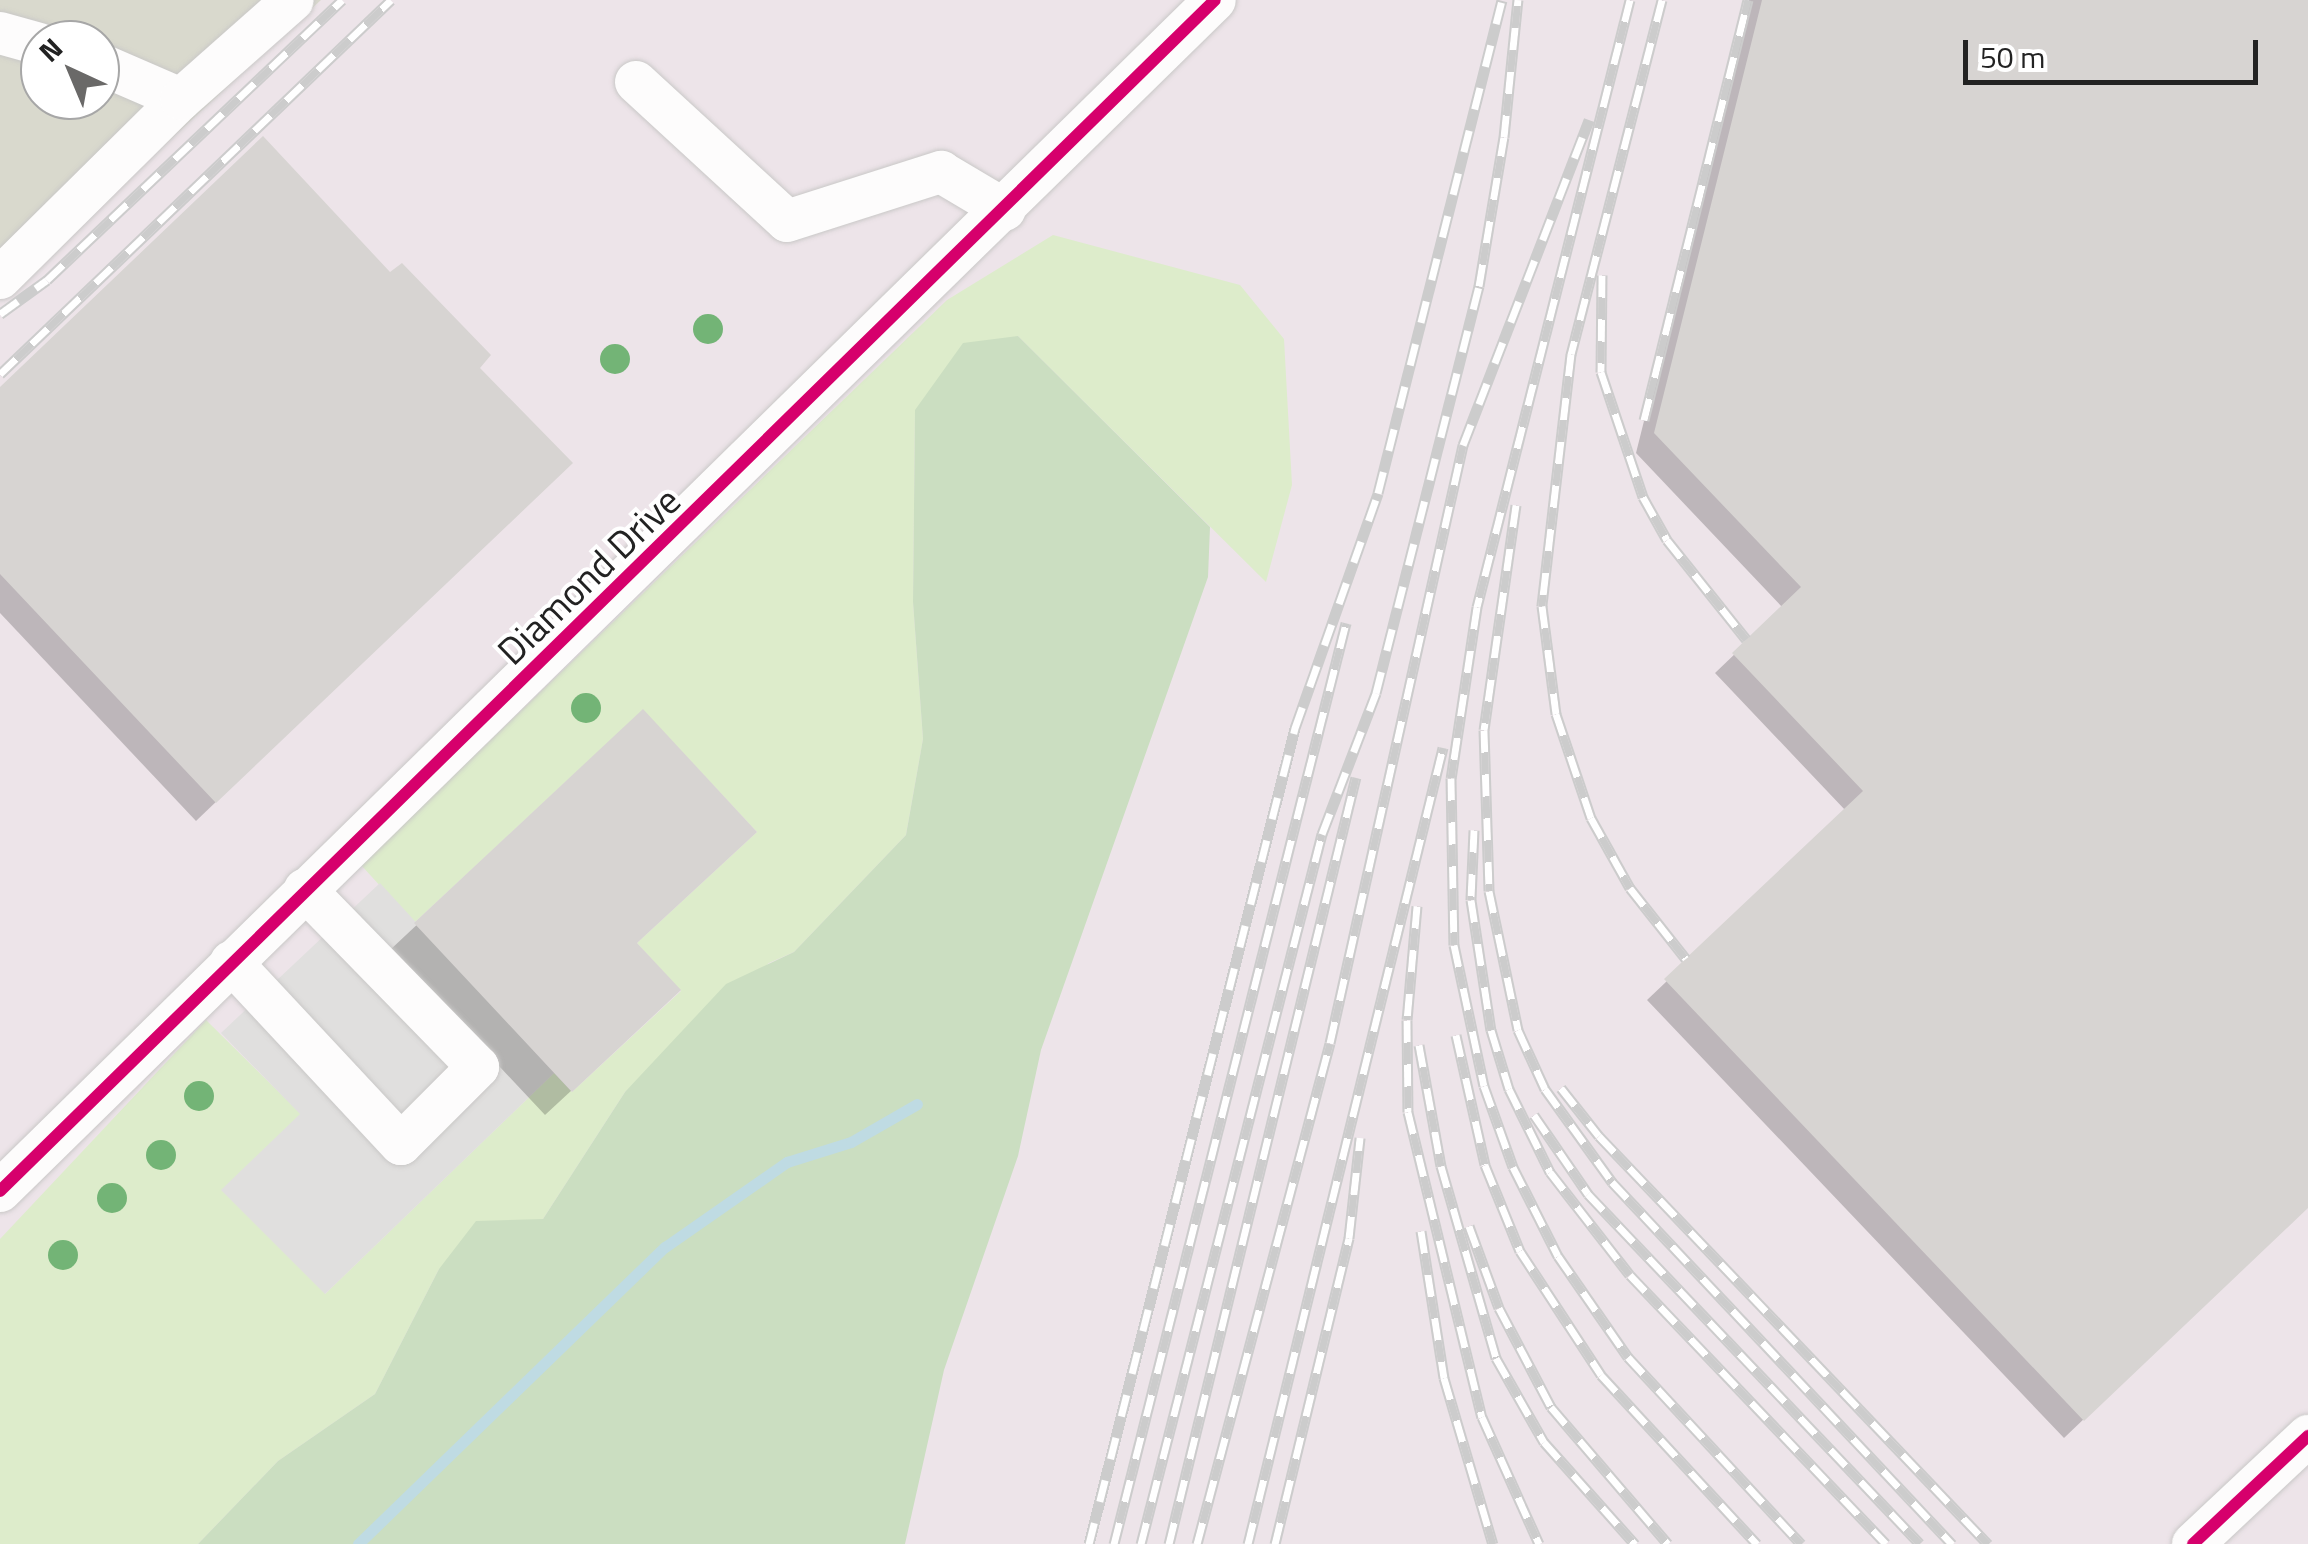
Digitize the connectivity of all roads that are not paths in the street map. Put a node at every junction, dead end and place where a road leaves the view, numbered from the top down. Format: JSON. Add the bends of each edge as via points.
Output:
{"nodes":[{"id":1,"x":292,"y":0,"type":"edge"},
{"id":2,"x":1215,"y":0,"type":"edge"},
{"id":3,"x":120,"y":73,"type":"edge"},
{"id":4,"x":636,"y":82,"type":"dead end"},
{"id":5,"x":181,"y":99,"type":"junction"},
{"id":6,"x":1005,"y":210,"type":"junction"},
{"id":7,"x":0,"y":278,"type":"edge"},
{"id":8,"x":305,"y":890,"type":"junction"},
{"id":9,"x":230,"y":962,"type":"junction"},
{"id":10,"x":0,"y":1191,"type":"edge"},
{"id":11,"x":2308,"y":1436,"type":"edge"},
{"id":12,"x":2194,"y":1544,"type":"edge"}],
"edges":[{"from":1,"to":5,"type":"street"},
{"from":2,"to":6,"type":"street","name":"Diamond Drive"},
{"from":3,"to":5,"type":"street"},
{"from":4,"to":6,"type":"street","via":[[787,220],[941,172]]},
{"from":5,"to":7,"type":"street"},
{"from":6,"to":8,"type":"street","name":"Diamond Drive"},
{"from":8,"to":9,"type":"street","name":"Diamond Drive"},
{"from":8,"to":9,"type":"street","via":[[478,1067],[401,1144]]},
{"from":9,"to":10,"type":"street","name":"Diamond Drive"},
{"from":11,"to":12,"type":"street"}]}
